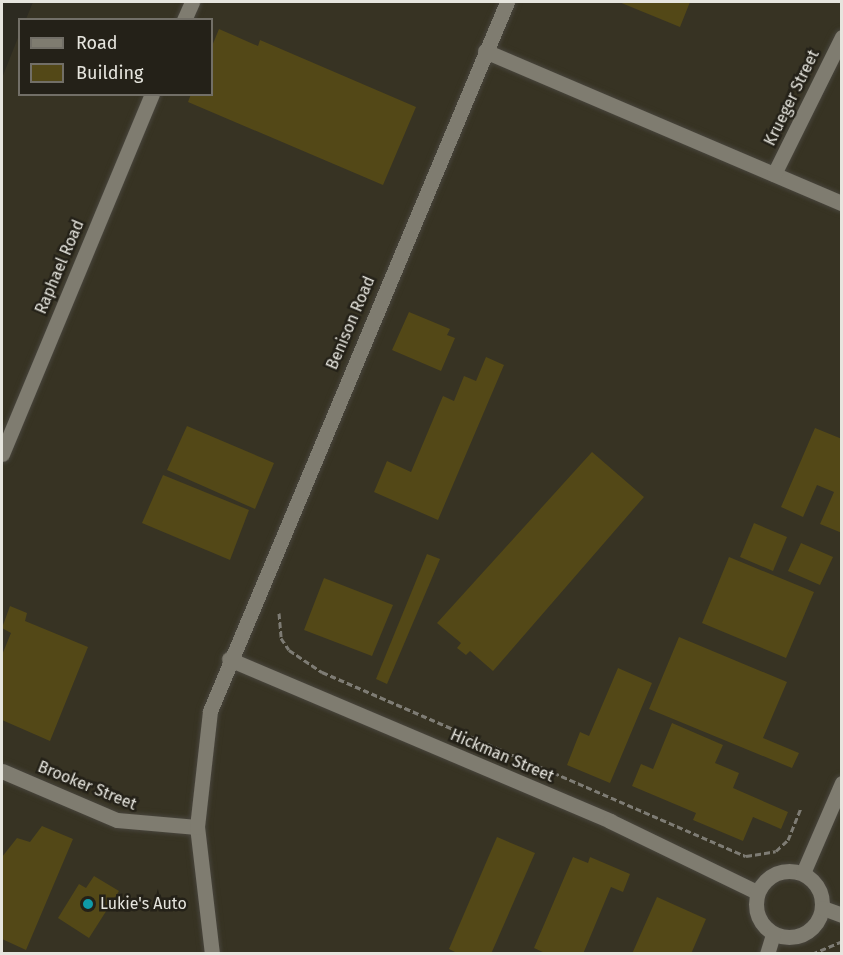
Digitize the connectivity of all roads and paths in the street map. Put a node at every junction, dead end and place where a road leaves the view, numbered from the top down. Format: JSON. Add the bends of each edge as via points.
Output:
{"nodes":[{"id":1,"x":192,"y":2,"type":"edge"},
{"id":2,"x":507,"y":2,"type":"edge"},
{"id":3,"x":185,"y":18,"type":"edge"},
{"id":4,"x":842,"y":37,"type":"edge"},
{"id":5,"x":485,"y":51,"type":"junction"},
{"id":6,"x":152,"y":96,"type":"edge"},
{"id":7,"x":774,"y":174,"type":"junction"},
{"id":8,"x":842,"y":203,"type":"edge"},
{"id":9,"x":2,"y":454,"type":"edge"},
{"id":10,"x":279,"y":613,"type":"dead end"},
{"id":11,"x":229,"y":659,"type":"junction"},
{"id":12,"x":2,"y":771,"type":"edge"},
{"id":13,"x":842,"y":783,"type":"edge"},
{"id":14,"x":801,"y":808,"type":"dead end"},
{"id":15,"x":197,"y":827,"type":"junction"},
{"id":16,"x":803,"y":873,"type":"junction"},
{"id":17,"x":758,"y":892,"type":"junction"},
{"id":18,"x":823,"y":908,"type":"junction"},
{"id":19,"x":842,"y":915,"type":"edge"},
{"id":20,"x":773,"y":934,"type":"junction"},
{"id":21,"x":842,"y":941,"type":"edge"},
{"id":22,"x":212,"y":954,"type":"edge"},
{"id":23,"x":767,"y":954,"type":"edge"},
{"id":24,"x":812,"y":954,"type":"edge"}],
"edges":[{"from":1,"to":3,"type":"street"},
{"from":2,"to":5,"type":"street","name":"Benison Road"},
{"from":4,"to":7,"type":"street","name":"Krueger Street"},
{"from":5,"to":7,"type":"street"},
{"from":5,"to":11,"type":"street","name":"Benison Road"},
{"from":6,"to":9,"type":"street","name":"Raphael Road"},
{"from":7,"to":8,"type":"street"},
{"from":10,"to":14,"type":"path","via":[[281,638],[289,650],[322,672],[746,856],[776,851],[788,840]]},
{"from":11,"to":15,"type":"street","name":"Benison Road","via":[[208,718]]},
{"from":11,"to":17,"type":"street","name":"Hickman Street","via":[[610,821]]},
{"from":12,"to":15,"type":"street","name":"Brooker Street","via":[[117,820]]},
{"from":13,"to":16,"type":"street"},
{"from":15,"to":22,"type":"street","name":"Benison Road"},
{"from":16,"to":17,"type":"street","via":[[776,873]]},
{"from":16,"to":18,"type":"street","via":[[819,887]]},
{"from":17,"to":20,"type":"street","via":[[758,916]]},
{"from":18,"to":19,"type":"street"},
{"from":18,"to":20,"type":"street","via":[[819,921],[798,936]]},
{"from":20,"to":23,"type":"street"},
{"from":21,"to":24,"type":"path"}]}
